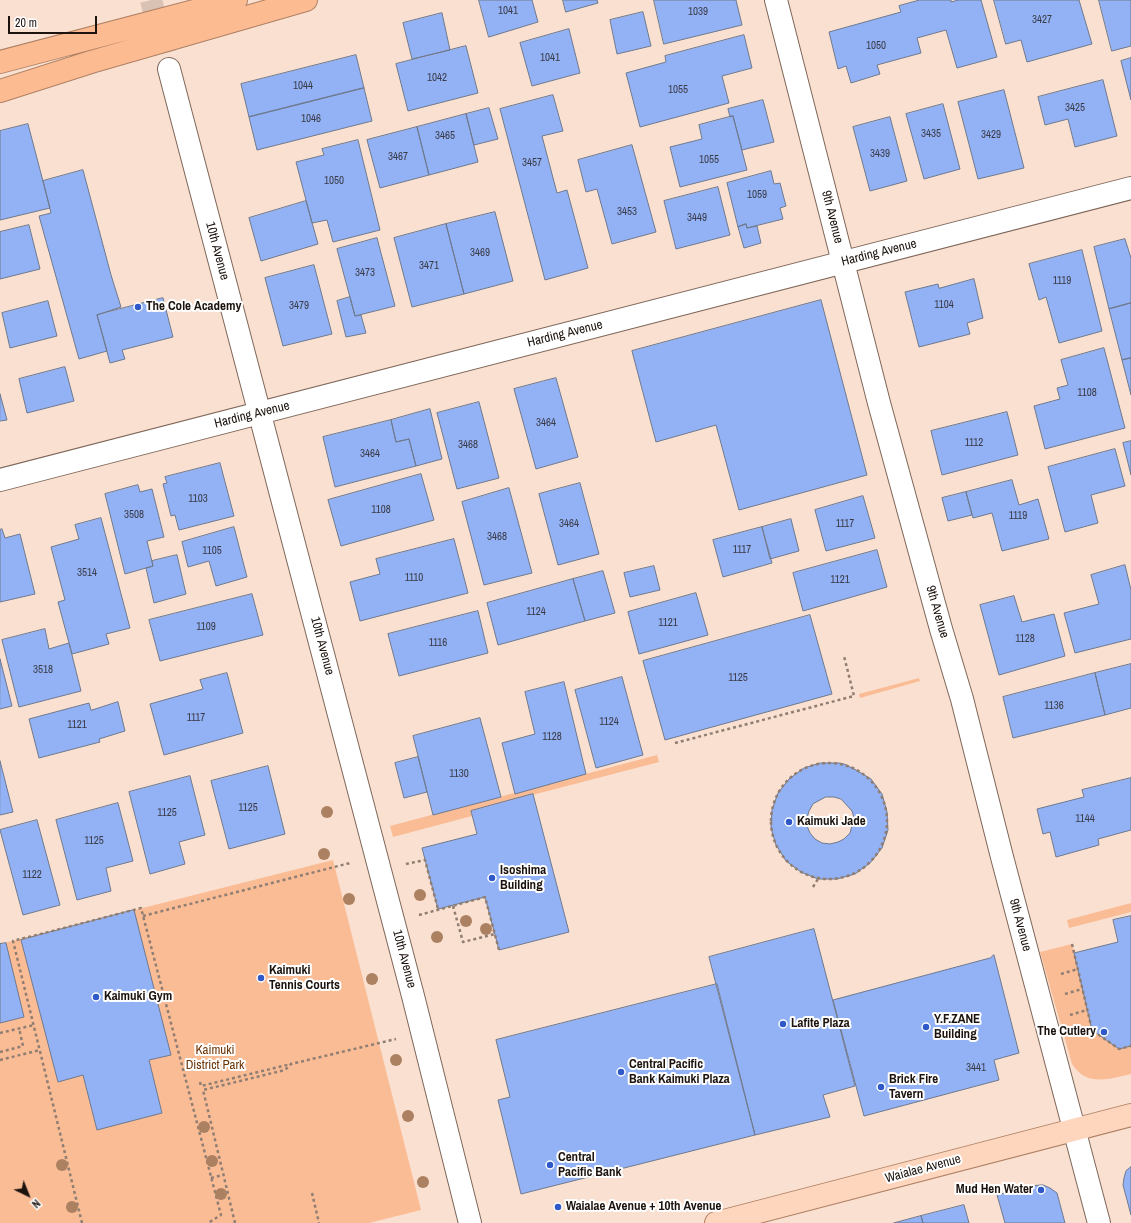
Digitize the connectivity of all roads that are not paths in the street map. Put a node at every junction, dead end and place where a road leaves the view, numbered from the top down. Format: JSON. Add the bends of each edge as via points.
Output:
{"nodes":[{"id":1,"x":236,"y":0,"type":"edge"},
{"id":2,"x":306,"y":0,"type":"edge"},
{"id":3,"x":776,"y":0,"type":"edge"},
{"id":4,"x":0,"y":62,"type":"edge"},
{"id":5,"x":169,"y":70,"type":"tunnel mouth"},
{"id":6,"x":0,"y":91,"type":"edge"},
{"id":7,"x":1131,"y":188,"type":"edge"},
{"id":8,"x":843,"y":262,"type":"junction"},
{"id":9,"x":260,"y":413,"type":"junction"},
{"id":10,"x":0,"y":480,"type":"edge"},
{"id":11,"x":1131,"y":1115,"type":"edge"},
{"id":12,"x":1075,"y":1130,"type":"junction"},
{"id":13,"x":470,"y":1223,"type":"edge"},
{"id":14,"x":716,"y":1223,"type":"edge"},
{"id":15,"x":1099,"y":1223,"type":"edge"}],
"edges":[{"from":1,"to":4,"type":"highway"},
{"from":2,"to":6,"type":"highway"},
{"from":3,"to":8,"type":"street","name":"9th Avenue"},
{"from":5,"to":9,"type":"street","name":"10th Avenue"},
{"from":7,"to":8,"type":"street","name":"Harding Avenue"},
{"from":8,"to":9,"type":"street","name":"Harding Avenue"},
{"from":8,"to":12,"type":"street","name":"9th Avenue","via":[[879,403],[962,699]]},
{"from":9,"to":10,"type":"street","name":"Harding Avenue"},
{"from":9,"to":13,"type":"street","name":"10th Avenue","via":[[414,996]]},
{"from":11,"to":12,"type":"main road","name":"Waialae Avenue"},
{"from":12,"to":14,"type":"main road","name":"Waialae Avenue"},
{"from":12,"to":15,"type":"street","name":"9th Avenue"}]}
